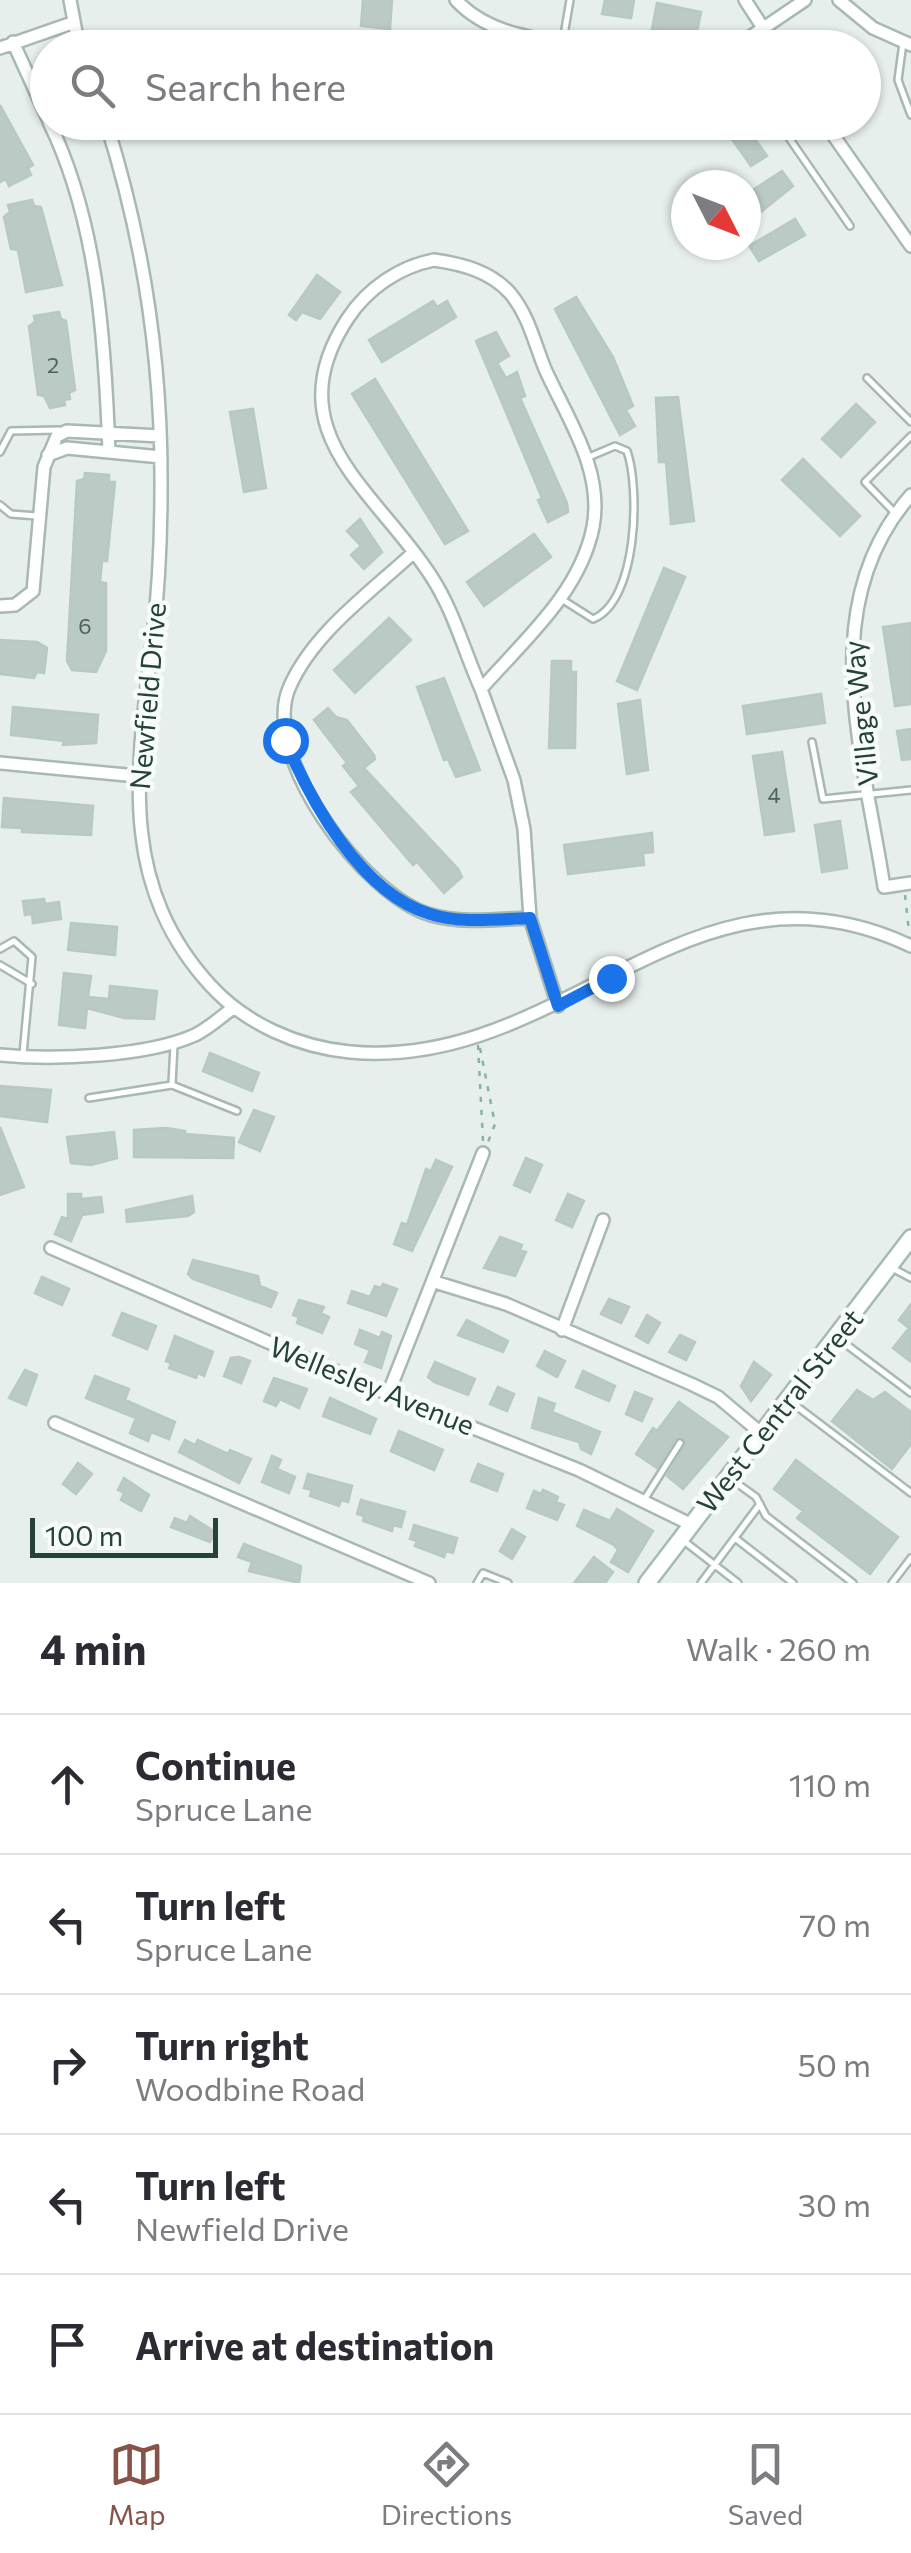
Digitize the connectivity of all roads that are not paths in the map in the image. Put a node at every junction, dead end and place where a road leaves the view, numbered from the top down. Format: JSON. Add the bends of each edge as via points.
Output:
{"nodes":[{"id":1,"x":70,"y":0,"type":"edge"},
{"id":2,"x":456,"y":0,"type":"edge"},
{"id":3,"x":570,"y":0,"type":"edge"},
{"id":4,"x":745,"y":0,"type":"edge"},
{"id":5,"x":805,"y":0,"type":"edge"},
{"id":6,"x":839,"y":0,"type":"edge"},
{"id":7,"x":72,"y":23,"type":"junction"},
{"id":8,"x":764,"y":29,"type":"joint"},
{"id":9,"x":50,"y":30,"type":"edge"},
{"id":10,"x":74,"y":30,"type":"edge"},
{"id":11,"x":504,"y":30,"type":"edge"},
{"id":12,"x":564,"y":30,"type":"edge"},
{"id":13,"x":877,"y":30,"type":"edge"},
{"id":14,"x":881,"y":32,"type":"edge"},
{"id":15,"x":30,"y":37,"type":"edge"},
{"id":16,"x":13,"y":42,"type":"junction"},
{"id":17,"x":907,"y":44,"type":"edge"},
{"id":18,"x":0,"y":48,"type":"edge"},
{"id":19,"x":30,"y":80,"type":"edge"},
{"id":20,"x":911,"y":115,"type":"edge"},
{"id":21,"x":56,"y":140,"type":"edge"},
{"id":22,"x":111,"y":140,"type":"edge"},
{"id":23,"x":790,"y":140,"type":"edge"},
{"id":24,"x":837,"y":140,"type":"edge"},
{"id":25,"x":850,"y":226,"type":"dead end"},
{"id":26,"x":911,"y":246,"type":"edge"},
{"id":27,"x":867,"y":378,"type":"dead end"},
{"id":28,"x":911,"y":422,"type":"edge"},
{"id":29,"x":68,"y":430,"type":"junction"},
{"id":30,"x":108,"y":433,"type":"junction"},
{"id":31,"x":160,"y":436,"type":"junction"},
{"id":32,"x":911,"y":436,"type":"edge"},
{"id":33,"x":0,"y":452,"type":"edge"},
{"id":34,"x":109,"y":452,"type":"junction"},
{"id":35,"x":48,"y":455,"type":"junction"},
{"id":36,"x":160,"y":457,"type":"junction"},
{"id":37,"x":586,"y":458,"type":"junction"},
{"id":38,"x":911,"y":495,"type":"edge"},
{"id":39,"x":0,"y":506,"type":"edge"},
{"id":40,"x":895,"y":513,"type":"junction"},
{"id":41,"x":37,"y":516,"type":"junction"},
{"id":42,"x":414,"y":552,"type":"junction"},
{"id":43,"x":561,"y":598,"type":"junction"},
{"id":44,"x":0,"y":606,"type":"edge"},
{"id":45,"x":480,"y":688,"type":"junction"},
{"id":46,"x":812,"y":742,"type":"dead end"},
{"id":47,"x":0,"y":763,"type":"edge"},
{"id":48,"x":138,"y":776,"type":"junction"},
{"id":49,"x":911,"y":790,"type":"edge"},
{"id":50,"x":870,"y":796,"type":"junction"},
{"id":51,"x":908,"y":883,"type":"edge"},
{"id":52,"x":530,"y":918,"type":"junction"},
{"id":53,"x":911,"y":946,"type":"edge"},
{"id":54,"x":0,"y":950,"type":"edge"},
{"id":55,"x":0,"y":965,"type":"edge"},
{"id":56,"x":32,"y":984,"type":"junction"},
{"id":57,"x":558,"y":1006,"type":"junction"},
{"id":58,"x":233,"y":1008,"type":"junction"},
{"id":59,"x":174,"y":1042,"type":"junction"},
{"id":60,"x":0,"y":1055,"type":"edge"},
{"id":61,"x":23,"y":1057,"type":"junction"},
{"id":62,"x":172,"y":1084,"type":"junction"},
{"id":63,"x":89,"y":1098,"type":"dead end"},
{"id":64,"x":237,"y":1111,"type":"dead end"},
{"id":65,"x":483,"y":1153,"type":"road end"},
{"id":66,"x":604,"y":1220,"type":"dead end"},
{"id":67,"x":911,"y":1238,"type":"edge"},
{"id":68,"x":51,"y":1248,"type":"dead end"},
{"id":69,"x":900,"y":1261,"type":"edge"},
{"id":70,"x":911,"y":1278,"type":"edge"},
{"id":71,"x":435,"y":1282,"type":"junction"},
{"id":72,"x":562,"y":1330,"type":"junction"},
{"id":73,"x":836,"y":1338,"type":"junction"},
{"id":74,"x":910,"y":1392,"type":"edge"},
{"id":75,"x":388,"y":1394,"type":"junction"},
{"id":76,"x":788,"y":1400,"type":"junction"},
{"id":77,"x":54,"y":1423,"type":"dead end"},
{"id":78,"x":762,"y":1434,"type":"junction"},
{"id":79,"x":680,"y":1444,"type":"dead end"},
{"id":80,"x":729,"y":1477,"type":"junction"},
{"id":81,"x":911,"y":1478,"type":"edge"},
{"id":82,"x":904,"y":1488,"type":"junction"},
{"id":83,"x":911,"y":1493,"type":"edge"},
{"id":84,"x":644,"y":1500,"type":"junction"},
{"id":85,"x":760,"y":1504,"type":"junction"},
{"id":86,"x":692,"y":1525,"type":"junction"},
{"id":87,"x":735,"y":1538,"type":"junction"},
{"id":88,"x":681,"y":1539,"type":"junction"},
{"id":89,"x":911,"y":1558,"type":"edge"},
{"id":90,"x":715,"y":1565,"type":"junction"},
{"id":91,"x":430,"y":1583,"type":"edge"},
{"id":92,"x":476,"y":1583,"type":"edge"},
{"id":93,"x":508,"y":1583,"type":"edge"},
{"id":94,"x":648,"y":1583,"type":"edge"},
{"id":95,"x":700,"y":1583,"type":"edge"},
{"id":96,"x":738,"y":1583,"type":"edge"},
{"id":97,"x":794,"y":1583,"type":"edge"},
{"id":98,"x":852,"y":1583,"type":"edge"},
{"id":99,"x":892,"y":1583,"type":"edge"}],
"edges":[{"from":1,"to":7,"type":"street"},
{"from":2,"to":11,"type":"street"},
{"from":3,"to":12,"type":"lane"},
{"from":4,"to":8,"type":"street"},
{"from":5,"to":8,"type":"street"},
{"from":6,"to":13,"type":"street"},
{"from":7,"to":9,"type":"street"},
{"from":7,"to":10,"type":"street"},
{"from":14,"to":17,"type":"street"},
{"from":15,"to":16,"type":"street"},
{"from":16,"to":18,"type":"street"},
{"from":16,"to":19,"type":"street"},
{"from":17,"to":20,"type":"lane","via":[[898,80]]},
{"from":21,"to":30,"type":"street","via":[[92,264]]},
{"from":22,"to":31,"type":"street","name":"Newfield Drive","via":[[134,230]]},
{"from":23,"to":25,"type":"lane"},
{"from":24,"to":26,"type":"street"},
{"from":27,"to":28,"type":"lane"},
{"from":29,"to":30,"type":"street"},
{"from":29,"to":33,"type":"lane","via":[[11,431]]},
{"from":29,"to":35,"type":"street"},
{"from":30,"to":31,"type":"street"},
{"from":30,"to":34,"type":"street"},
{"from":31,"to":36,"type":"street","name":"Newfield Drive"},
{"from":32,"to":40,"type":"lane","via":[[865,482]]},
{"from":34,"to":35,"type":"street","via":[[67,448]]},
{"from":34,"to":36,"type":"street"},
{"from":35,"to":41,"type":"street"},
{"from":36,"to":48,"type":"street","name":"Newfield Drive","via":[[160,548]]},
{"from":37,"to":42,"type":"street","via":[[530,322],[509,292],[460,264],[412,264],[356,306],[337,335],[320,402],[334,452]]},
{"from":37,"to":43,"type":"street","via":[[593,527]]},
{"from":37,"to":43,"type":"lane","via":[[615,446],[627,450],[636,497],[632,546],[602,616],[593,619]]},
{"from":38,"to":40,"type":"street","name":"Village Way"},
{"from":39,"to":41,"type":"lane"},
{"from":40,"to":50,"type":"street","name":"Village Way","via":[[866,565],[852,628],[851,669]]},
{"from":41,"to":44,"type":"street","via":[[32,590],[16,605]]},
{"from":42,"to":45,"type":"street","via":[[454,618]]},
{"from":42,"to":52,"type":"street","via":[[306,658],[289,687],[285,740],[338,840],[404,904],[448,918]]},
{"from":43,"to":45,"type":"street"},
{"from":45,"to":52,"type":"street","via":[[522,818]]},
{"from":46,"to":50,"type":"lane","via":[[822,799]]},
{"from":47,"to":48,"type":"street"},
{"from":48,"to":58,"type":"street","name":"Newfield Drive","via":[[144,850],[164,918],[187,958]]},
{"from":49,"to":50,"type":"lane"},
{"from":50,"to":51,"type":"street","name":"Village Way","via":[[884,886]]},
{"from":52,"to":57,"type":"street"},
{"from":53,"to":57,"type":"street","name":"Newfield Drive","via":[[843,922],[757,919],[681,940]]},
{"from":54,"to":56,"type":"lane","via":[[14,940],[25,946]]},
{"from":55,"to":56,"type":"lane"},
{"from":56,"to":61,"type":"lane"},
{"from":57,"to":58,"type":"street","name":"Newfield Drive","via":[[478,1036],[387,1053],[338,1051],[272,1030]]},
{"from":58,"to":59,"type":"street"},
{"from":59,"to":61,"type":"street"},
{"from":59,"to":62,"type":"lane"},
{"from":60,"to":61,"type":"street"},
{"from":62,"to":63,"type":"lane"},
{"from":62,"to":64,"type":"lane"},
{"from":65,"to":71,"type":"street"},
{"from":66,"to":72,"type":"street"},
{"from":67,"to":69,"type":"main road","name":"West Central Street"},
{"from":68,"to":75,"type":"street","name":"Wellesley Avenue"},
{"from":69,"to":70,"type":"lane"},
{"from":69,"to":73,"type":"main road","name":"West Central Street"},
{"from":71,"to":72,"type":"street"},
{"from":71,"to":75,"type":"street"},
{"from":72,"to":78,"type":"street","via":[[718,1397]]},
{"from":73,"to":74,"type":"lane"},
{"from":73,"to":76,"type":"main road","name":"West Central Street"},
{"from":75,"to":84,"type":"street","name":"Wellesley Avenue"},
{"from":76,"to":78,"type":"main road","name":"West Central Street"},
{"from":76,"to":82,"type":"lane"},
{"from":77,"to":91,"type":"street"},
{"from":78,"to":80,"type":"main road","name":"West Central Street"},
{"from":79,"to":84,"type":"lane"},
{"from":80,"to":85,"type":"lane"},
{"from":80,"to":86,"type":"main road","name":"West Central Street"},
{"from":81,"to":82,"type":"lane"},
{"from":82,"to":83,"type":"lane"},
{"from":84,"to":86,"type":"street","name":"Wellesley Avenue"},
{"from":85,"to":87,"type":"lane"},
{"from":85,"to":98,"type":"lane","via":[[766,1516]]},
{"from":86,"to":88,"type":"main road","name":"West Central Street"},
{"from":87,"to":90,"type":"lane"},
{"from":87,"to":97,"type":"lane"},
{"from":88,"to":90,"type":"lane"},
{"from":88,"to":94,"type":"main road","name":"West Central Street"},
{"from":89,"to":99,"type":"lane"},
{"from":90,"to":95,"type":"lane"},
{"from":90,"to":96,"type":"lane"},
{"from":92,"to":93,"type":"lane","via":[[484,1573]]}]}
